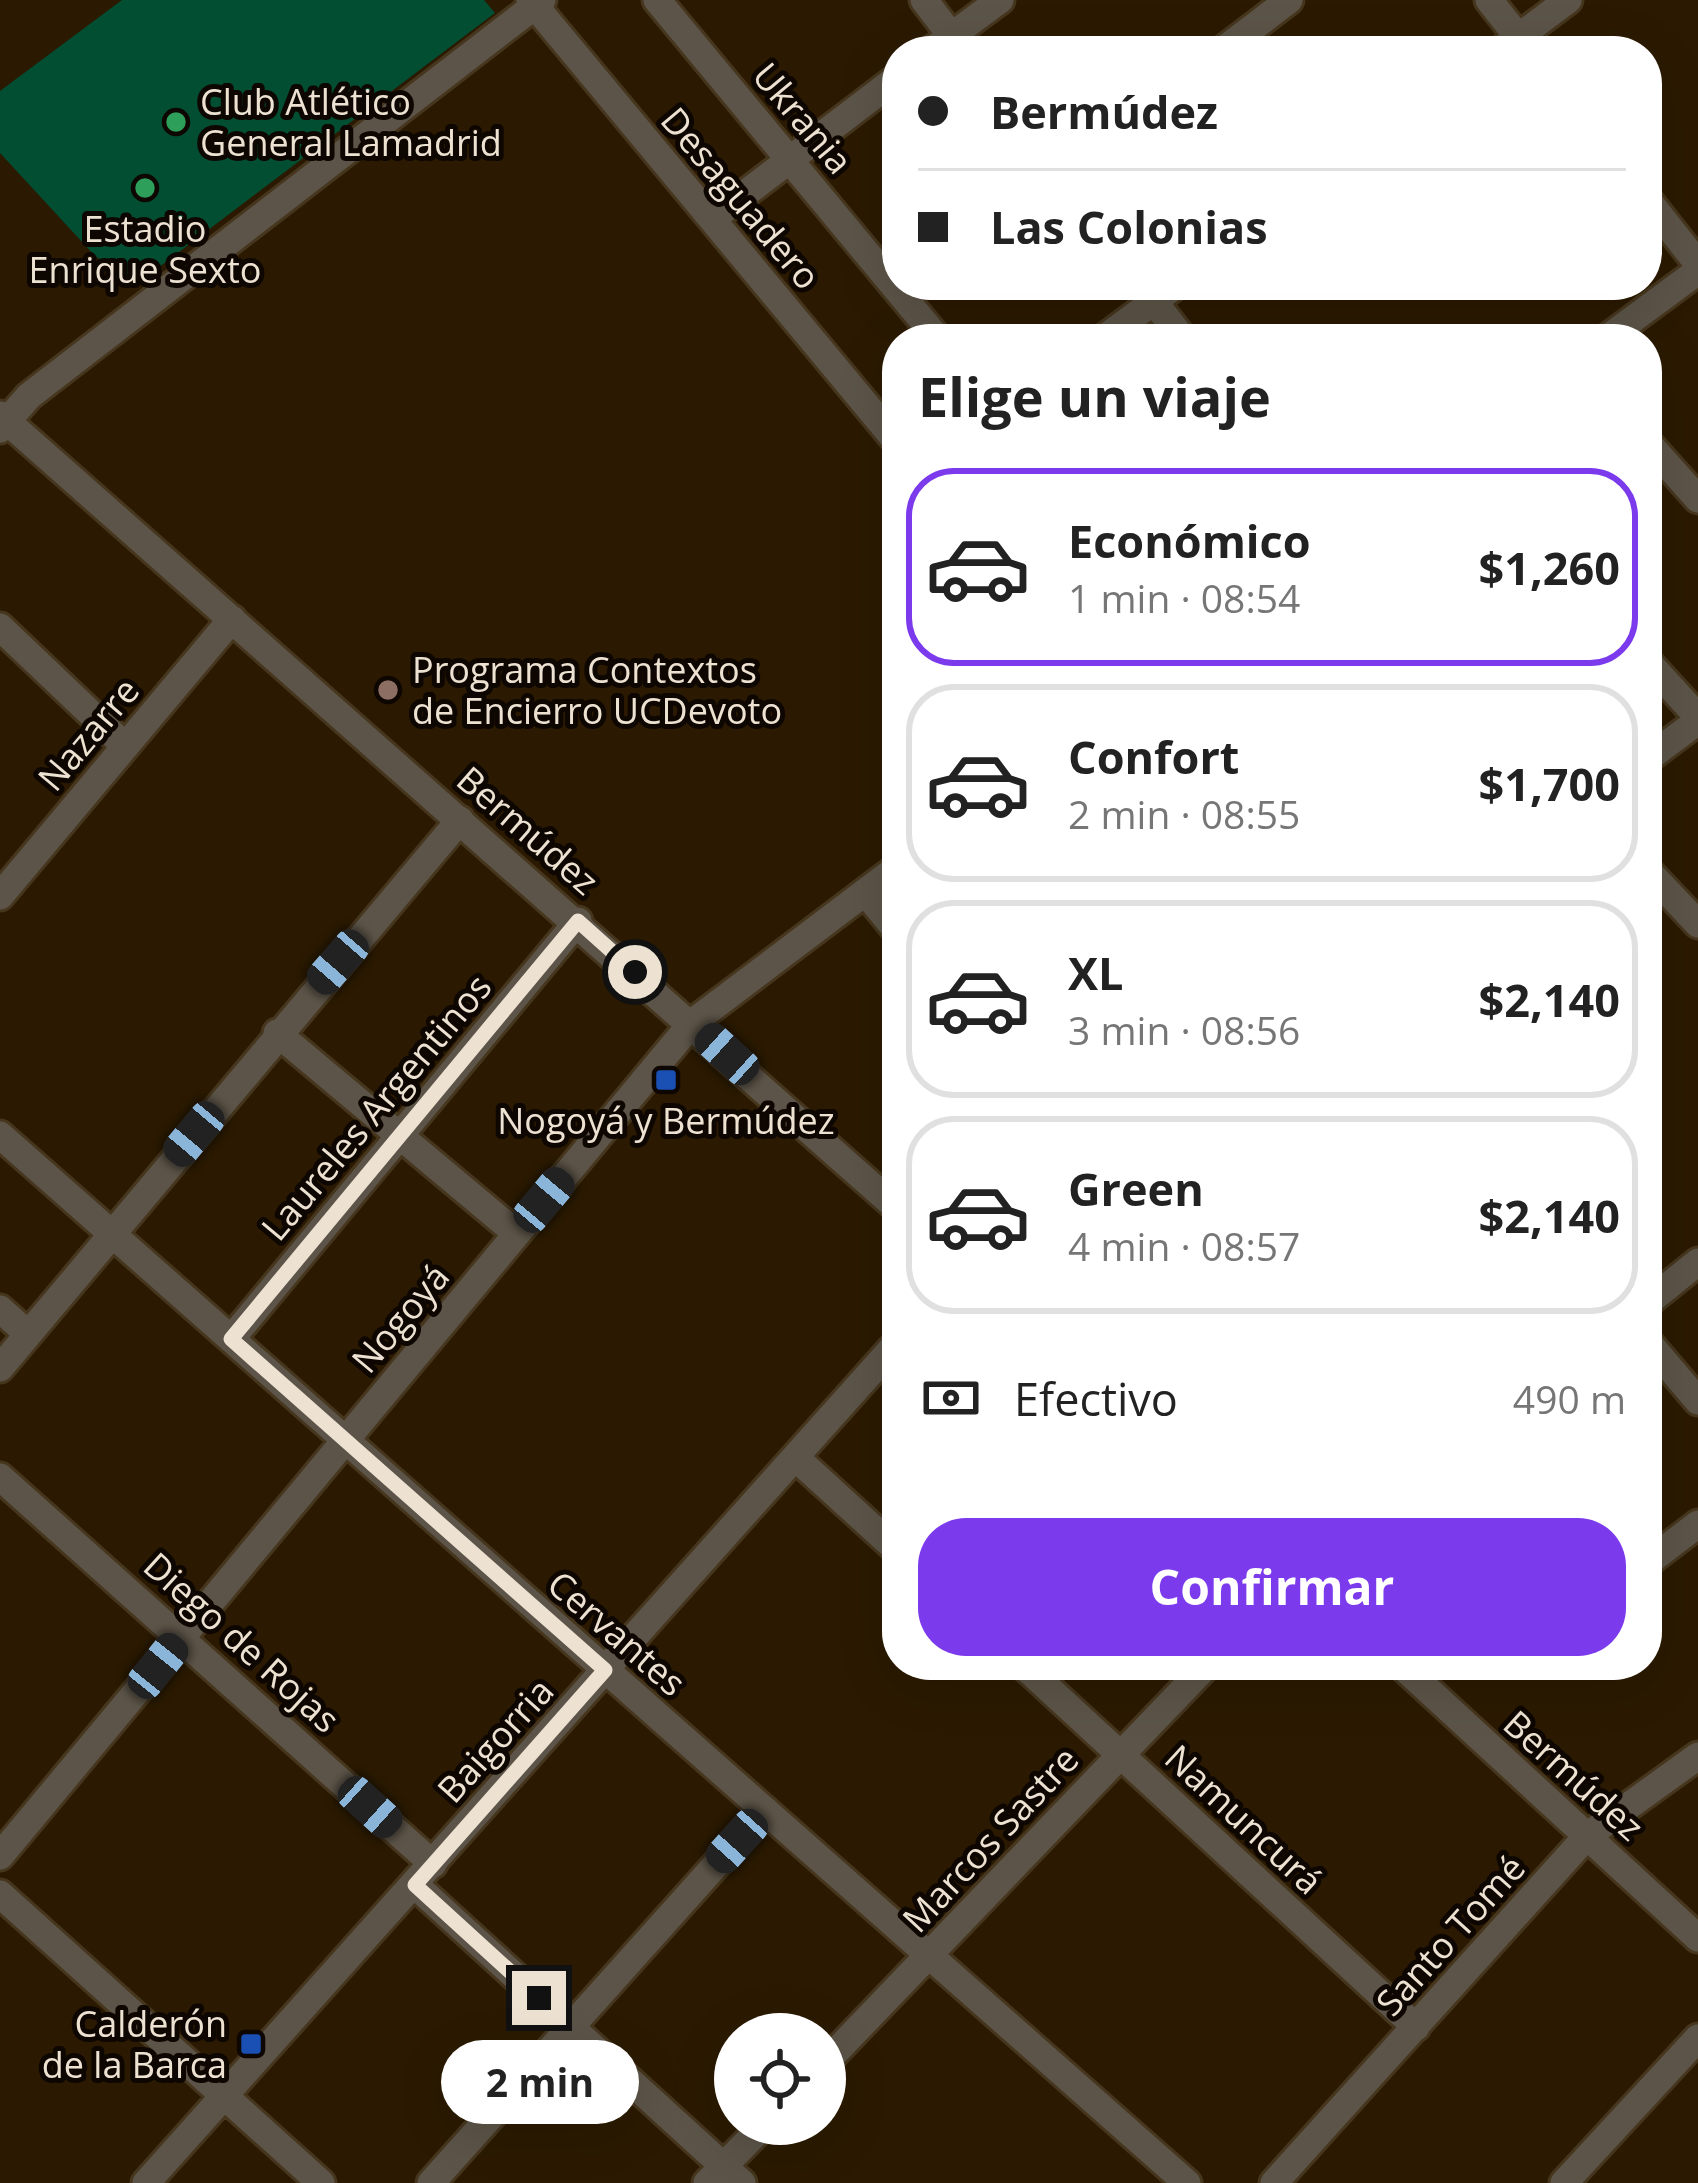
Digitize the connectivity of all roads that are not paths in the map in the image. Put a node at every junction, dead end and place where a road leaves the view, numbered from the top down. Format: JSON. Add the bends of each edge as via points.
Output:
{"nodes":[{"id":1,"x":656,"y":0,"type":"edge"},
{"id":2,"x":924,"y":0,"type":"edge"},
{"id":3,"x":1000,"y":0,"type":"edge"},
{"id":4,"x":1288,"y":0,"type":"edge"},
{"id":5,"x":1489,"y":0,"type":"edge"},
{"id":6,"x":1568,"y":0,"type":"edge"},
{"id":7,"x":536,"y":2,"type":"edge"},
{"id":8,"x":943,"y":36,"type":"edge"},
{"id":9,"x":959,"y":36,"type":"edge"},
{"id":10,"x":1241,"y":36,"type":"edge"},
{"id":11,"x":1510,"y":36,"type":"edge"},
{"id":12,"x":1527,"y":36,"type":"edge"},
{"id":13,"x":882,"y":90,"type":"edge"},
{"id":14,"x":792,"y":160,"type":"junction"},
{"id":15,"x":712,"y":219,"type":"junction"},
{"id":16,"x":1662,"y":220,"type":"edge"},
{"id":17,"x":1698,"y":267,"type":"edge"},
{"id":18,"x":882,"y":270,"type":"edge"},
{"id":19,"x":1662,"y":295,"type":"edge"},
{"id":20,"x":906,"y":300,"type":"edge"},
{"id":21,"x":1146,"y":300,"type":"edge"},
{"id":22,"x":1656,"y":300,"type":"edge"},
{"id":23,"x":926,"y":324,"type":"edge"},
{"id":24,"x":1119,"y":324,"type":"edge"},
{"id":25,"x":1625,"y":324,"type":"edge"},
{"id":26,"x":2,"y":422,"type":"edge"},
{"id":27,"x":882,"y":424,"type":"edge"},
{"id":28,"x":1662,"y":459,"type":"edge"},
{"id":29,"x":1698,"y":500,"type":"edge"},
{"id":30,"x":232,"y":619,"type":"junction"},
{"id":31,"x":0,"y":627,"type":"edge"},
{"id":32,"x":1662,"y":678,"type":"edge"},
{"id":33,"x":1698,"y":719,"type":"edge"},
{"id":34,"x":125,"y":746,"type":"junction"},
{"id":35,"x":1662,"y":748,"type":"edge"},
{"id":36,"x":460,"y":820,"type":"junction"},
{"id":37,"x":882,"y":879,"type":"edge"},
{"id":38,"x":1662,"y":886,"type":"edge"},
{"id":39,"x":865,"y":892,"type":"junction"},
{"id":40,"x":0,"y":896,"type":"edge"},
{"id":41,"x":882,"y":913,"type":"edge"},
{"id":42,"x":578,"y":921,"type":"junction"},
{"id":43,"x":1698,"y":924,"type":"edge"},
{"id":44,"x":692,"y":1023,"type":"junction"},
{"id":45,"x":278,"y":1034,"type":"junction"},
{"id":46,"x":0,"y":1135,"type":"edge"},
{"id":47,"x":398,"y":1138,"type":"junction"},
{"id":48,"x":882,"y":1194,"type":"edge"},
{"id":49,"x":517,"y":1233,"type":"junction"},
{"id":50,"x":111,"y":1234,"type":"junction"},
{"id":51,"x":1698,"y":1262,"type":"edge"},
{"id":52,"x":1662,"y":1291,"type":"edge"},
{"id":53,"x":0,"y":1309,"type":"edge"},
{"id":54,"x":28,"y":1334,"type":"junction"},
{"id":55,"x":231,"y":1339,"type":"junction"},
{"id":56,"x":1662,"y":1359,"type":"edge"},
{"id":57,"x":882,"y":1360,"type":"edge"},
{"id":58,"x":0,"y":1368,"type":"edge"},
{"id":59,"x":1698,"y":1401,"type":"edge"},
{"id":60,"x":345,"y":1441,"type":"junction"},
{"id":61,"x":796,"y":1458,"type":"junction"},
{"id":62,"x":0,"y":1477,"type":"edge"},
{"id":63,"x":1698,"y":1524,"type":"edge"},
{"id":64,"x":882,"y":1536,"type":"edge"},
{"id":65,"x":1662,"y":1552,"type":"edge"},
{"id":66,"x":183,"y":1636,"type":"junction"},
{"id":67,"x":605,"y":1670,"type":"junction"},
{"id":68,"x":1039,"y":1680,"type":"edge"},
{"id":69,"x":1192,"y":1680,"type":"edge"},
{"id":70,"x":1417,"y":1680,"type":"edge"},
{"id":71,"x":1120,"y":1754,"type":"junction"},
{"id":72,"x":1698,"y":1756,"type":"edge"},
{"id":73,"x":765,"y":1810,"type":"junction"},
{"id":74,"x":1587,"y":1836,"type":"junction"},
{"id":75,"x":0,"y":1856,"type":"edge"},
{"id":76,"x":424,"y":1875,"type":"junction"},
{"id":77,"x":0,"y":1894,"type":"edge"},
{"id":78,"x":1698,"y":1938,"type":"edge"},
{"id":79,"x":929,"y":1957,"type":"junction"},
{"id":80,"x":570,"y":2026,"type":"junction"},
{"id":81,"x":1416,"y":2027,"type":"junction"},
{"id":82,"x":1698,"y":2038,"type":"edge"},
{"id":83,"x":846,"y":2041,"type":"edge"},
{"id":84,"x":224,"y":2096,"type":"junction"},
{"id":85,"x":749,"y":2145,"type":"edge"},
{"id":86,"x":724,"y":2177,"type":"edge"},
{"id":87,"x":146,"y":2183,"type":"edge"},
{"id":88,"x":321,"y":2183,"type":"edge"},
{"id":89,"x":431,"y":2183,"type":"edge"},
{"id":90,"x":1187,"y":2183,"type":"edge"},
{"id":91,"x":1274,"y":2183,"type":"edge"},
{"id":92,"x":1564,"y":2183,"type":"edge"}],
"edges":[{"from":1,"to":14,"type":"street","name":"Ukrania"},
{"from":2,"to":8,"type":"street"},
{"from":3,"to":9,"type":"street"},
{"from":4,"to":10,"type":"street"},
{"from":5,"to":11,"type":"street"},
{"from":6,"to":12,"type":"street"},
{"from":7,"to":15,"type":"street","name":"Desaguadero"},
{"from":7,"to":26,"type":"street"},
{"from":13,"to":14,"type":"street"},
{"from":14,"to":15,"type":"street"},
{"from":14,"to":18,"type":"street","name":"Ukrania"},
{"from":15,"to":27,"type":"street","name":"Desaguadero"},
{"from":16,"to":17,"type":"street"},
{"from":17,"to":19,"type":"street"},
{"from":20,"to":23,"type":"street","name":"Ukrania"},
{"from":21,"to":24,"type":"street"},
{"from":22,"to":25,"type":"street"},
{"from":26,"to":30,"type":"street","name":"Bermúdez"},
{"from":28,"to":29,"type":"street"},
{"from":30,"to":34,"type":"street","name":"Nazarre"},
{"from":30,"to":36,"type":"street","name":"Bermúdez"},
{"from":31,"to":34,"type":"street"},
{"from":32,"to":33,"type":"street"},
{"from":33,"to":35,"type":"street"},
{"from":34,"to":40,"type":"street","name":"Nazarre"},
{"from":36,"to":42,"type":"street","name":"Bermúdez"},
{"from":36,"to":45,"type":"street"},
{"from":37,"to":39,"type":"street","name":"Nogoyá"},
{"from":38,"to":43,"type":"street"},
{"from":39,"to":41,"type":"street"},
{"from":39,"to":44,"type":"street","name":"Nogoyá"},
{"from":42,"to":44,"type":"street","name":"Bermúdez"},
{"from":42,"to":47,"type":"street","name":"Laureles Argentinos"},
{"from":44,"to":48,"type":"street","name":"Bermúdez"},
{"from":44,"to":49,"type":"street","name":"Nogoyá"},
{"from":45,"to":47,"type":"street"},
{"from":45,"to":50,"type":"street"},
{"from":46,"to":50,"type":"street","name":"Cervantes"},
{"from":47,"to":49,"type":"street"},
{"from":47,"to":55,"type":"street","name":"Laureles Argentinos"},
{"from":49,"to":60,"type":"street","name":"Nogoyá"},
{"from":50,"to":54,"type":"street"},
{"from":50,"to":55,"type":"street","name":"Cervantes"},
{"from":51,"to":52,"type":"street"},
{"from":53,"to":54,"type":"street"},
{"from":54,"to":58,"type":"street"},
{"from":55,"to":60,"type":"street","name":"Cervantes"},
{"from":56,"to":59,"type":"street"},
{"from":57,"to":61,"type":"street","name":"Baigorria"},
{"from":60,"to":66,"type":"street","name":"Nogoyá"},
{"from":60,"to":67,"type":"street","name":"Cervantes"},
{"from":61,"to":64,"type":"street"},
{"from":61,"to":67,"type":"street","name":"Baigorria"},
{"from":62,"to":66,"type":"street","name":"Diego de Rojas"},
{"from":63,"to":65,"type":"street"},
{"from":66,"to":75,"type":"street","name":"Nogoyá"},
{"from":66,"to":76,"type":"street","name":"Diego de Rojas"},
{"from":67,"to":73,"type":"street","name":"Cervantes"},
{"from":67,"to":76,"type":"street","name":"Baigorria"},
{"from":68,"to":71,"type":"street","name":"Namuncurá"},
{"from":69,"to":71,"type":"street","name":"Marcos Sastre"},
{"from":70,"to":74,"type":"street","name":"Bermúdez"},
{"from":71,"to":79,"type":"street","name":"Marcos Sastre"},
{"from":71,"to":81,"type":"street","name":"Namuncurá"},
{"from":72,"to":74,"type":"street","name":"Santo Tomé"},
{"from":73,"to":79,"type":"street","name":"Cervantes"},
{"from":73,"to":80,"type":"street"},
{"from":74,"to":78,"type":"street","name":"Bermúdez"},
{"from":74,"to":81,"type":"street","name":"Santo Tomé"},
{"from":76,"to":80,"type":"street","name":"Diego de Rojas"},
{"from":76,"to":84,"type":"street","name":"Baigorria"},
{"from":77,"to":84,"type":"street"},
{"from":79,"to":83,"type":"street","name":"Marcos Sastre"},
{"from":79,"to":90,"type":"street","name":"Cervantes"},
{"from":80,"to":86,"type":"street","name":"Diego de Rojas"},
{"from":80,"to":89,"type":"street"},
{"from":81,"to":91,"type":"street","name":"Santo Tomé"},
{"from":82,"to":92,"type":"street"},
{"from":84,"to":87,"type":"street","name":"Baigorria"},
{"from":84,"to":88,"type":"street"},
{"from":85,"to":86,"type":"street"}]}
